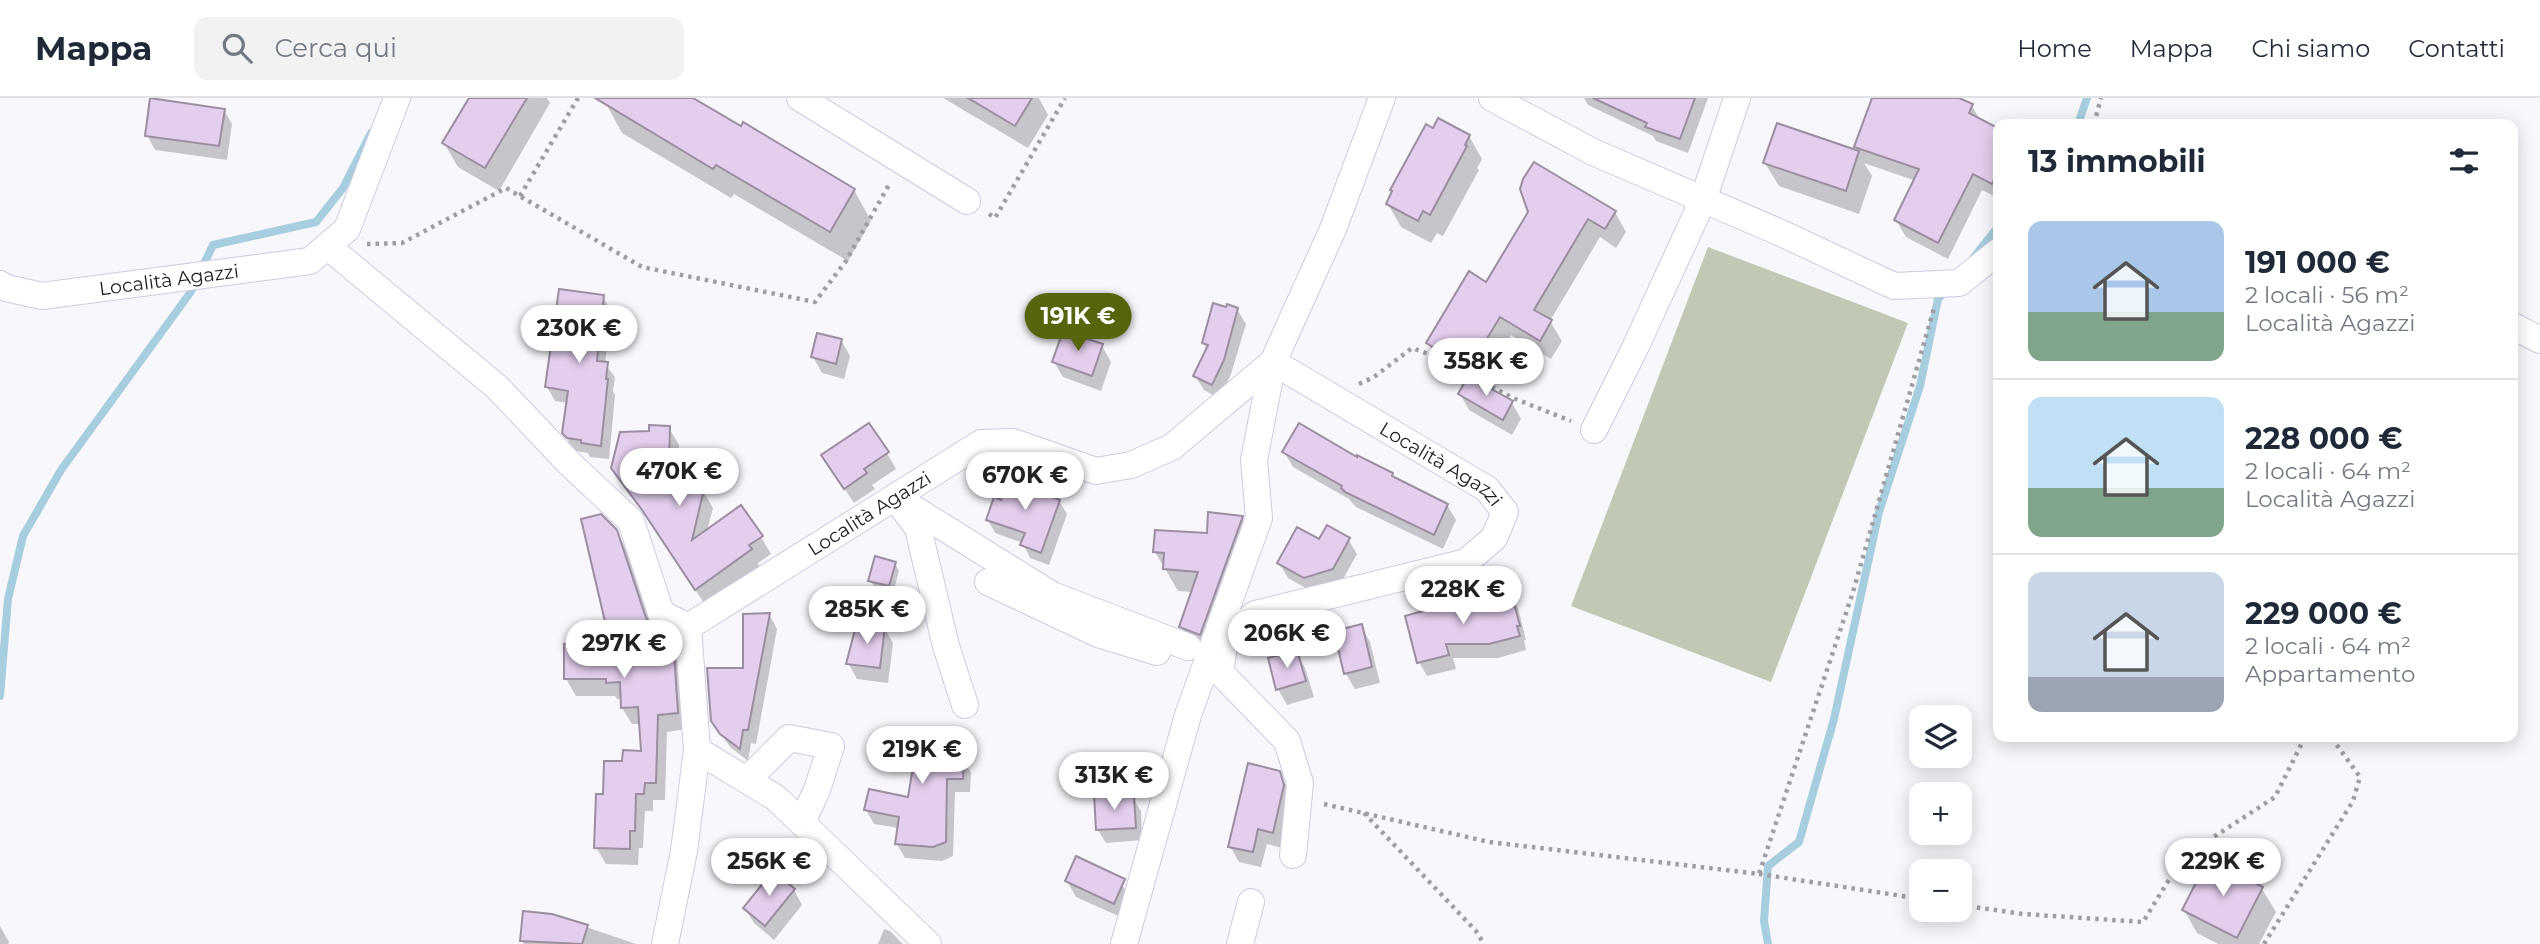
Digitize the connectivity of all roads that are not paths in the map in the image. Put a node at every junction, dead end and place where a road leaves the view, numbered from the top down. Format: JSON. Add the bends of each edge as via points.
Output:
{"nodes":[{"id":1,"x":397,"y":98,"type":"edge"},
{"id":2,"x":800,"y":98,"type":"edge"},
{"id":3,"x":1382,"y":98,"type":"edge"},
{"id":4,"x":1492,"y":98,"type":"edge"},
{"id":5,"x":1737,"y":98,"type":"edge"},
{"id":6,"x":1530,"y":107,"type":"edge"},
{"id":7,"x":1703,"y":200,"type":"junction"},
{"id":8,"x":967,"y":201,"type":"road end"},
{"id":9,"x":327,"y":246,"type":"junction"},
{"id":10,"x":1993,"y":256,"type":"edge"},
{"id":11,"x":2,"y":290,"type":"edge"},
{"id":12,"x":2518,"y":329,"type":"edge"},
{"id":13,"x":2540,"y":341,"type":"edge"},
{"id":14,"x":1273,"y":362,"type":"junction"},
{"id":15,"x":1594,"y":430,"type":"road end"},
{"id":16,"x":895,"y":497,"type":"junction"},
{"id":17,"x":988,"y":582,"type":"dead end"},
{"id":18,"x":688,"y":627,"type":"junction"},
{"id":19,"x":1188,"y":647,"type":"dead end"},
{"id":20,"x":1205,"y":667,"type":"junction"},
{"id":21,"x":965,"y":705,"type":"dead end"},
{"id":22,"x":697,"y":750,"type":"junction"},
{"id":23,"x":747,"y":780,"type":"junction"},
{"id":24,"x":802,"y":822,"type":"junction"},
{"id":25,"x":1293,"y":855,"type":"dead end"},
{"id":26,"x":1251,"y":902,"type":"dead end"},
{"id":27,"x":665,"y":944,"type":"edge"},
{"id":28,"x":928,"y":944,"type":"edge"},
{"id":29,"x":1124,"y":944,"type":"edge"},
{"id":30,"x":1240,"y":944,"type":"edge"}],
"edges":[{"from":1,"to":9,"type":"street","name":"Località Agazzi","via":[[347,229]]},
{"from":2,"to":8,"type":"street"},
{"from":3,"to":14,"type":"street","name":"Località Agazzi","via":[[1333,229]]},
{"from":4,"to":6,"type":"street"},
{"from":5,"to":7,"type":"street"},
{"from":6,"to":7,"type":"street","via":[[1592,152]]},
{"from":7,"to":10,"type":"street","via":[[1894,286],[1959,283]]},
{"from":7,"to":15,"type":"street"},
{"from":9,"to":11,"type":"street","name":"Località Agazzi","via":[[310,261],[214,274],[42,296]]},
{"from":9,"to":18,"type":"street","via":[[497,387],[631,521],[661,613]]},
{"from":12,"to":13,"type":"street"},
{"from":14,"to":16,"type":"street","name":"Località Agazzi","via":[[1172,447],[1131,465],[1097,471],[1013,442],[981,443]]},
{"from":14,"to":20,"type":"street","name":"Località Agazzi","via":[[1254,460],[1259,518]]},
{"from":14,"to":25,"type":"street","name":"Località Agazzi","via":[[1487,489],[1505,512],[1494,538],[1466,562],[1255,614],[1225,641],[1220,672],[1287,741],[1300,783]]},
{"from":16,"to":18,"type":"street","name":"Località Agazzi"},
{"from":16,"to":19,"type":"street","via":[[1052,594]]},
{"from":16,"to":21,"type":"street","via":[[918,528]]},
{"from":17,"to":20,"type":"street","via":[[1098,634]]},
{"from":18,"to":22,"type":"street"},
{"from":20,"to":29,"type":"street","name":"Località Agazzi"},
{"from":22,"to":23,"type":"street"},
{"from":22,"to":27,"type":"street"},
{"from":23,"to":24,"type":"street"},
{"from":23,"to":24,"type":"street","via":[[789,738],[831,746]]},
{"from":24,"to":28,"type":"street"},
{"from":26,"to":30,"type":"street"}]}
